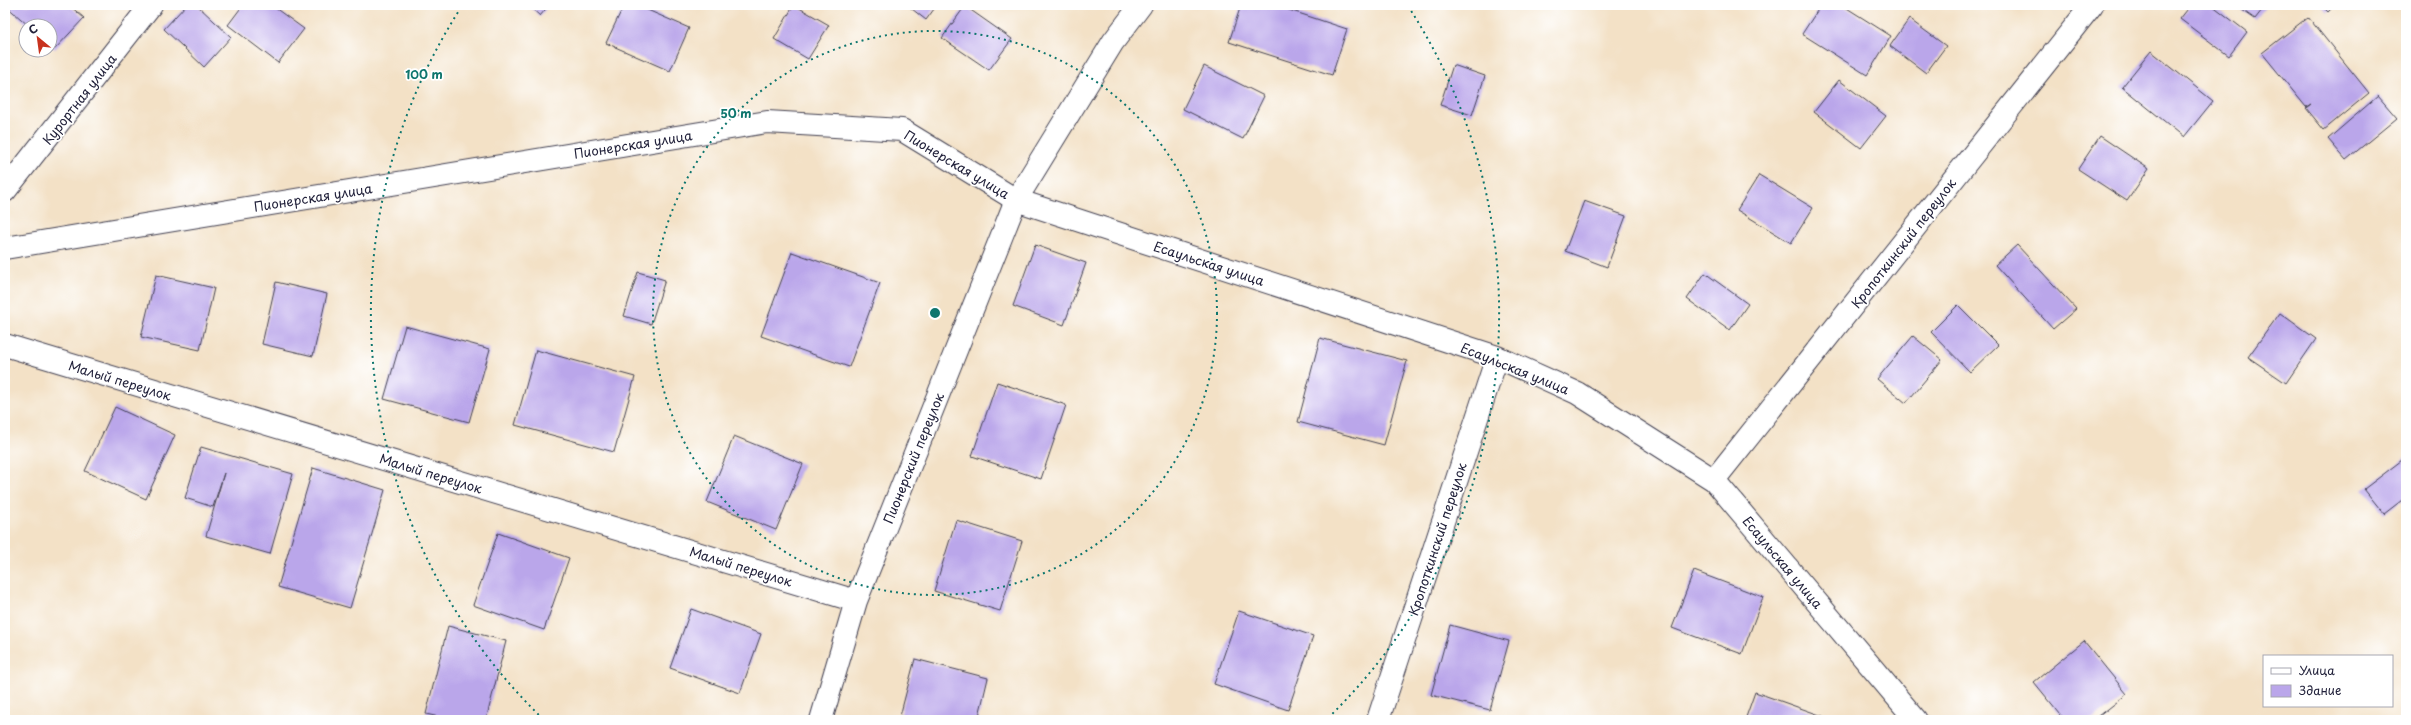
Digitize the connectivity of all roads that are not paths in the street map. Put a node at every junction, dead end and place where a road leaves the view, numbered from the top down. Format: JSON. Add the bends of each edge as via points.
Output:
{"nodes":[{"id":1,"x":151,"y":5,"type":"edge"},
{"id":2,"x":1141,"y":5,"type":"edge"},
{"id":3,"x":2092,"y":5,"type":"edge"},
{"id":4,"x":5,"y":192,"type":"edge"},
{"id":5,"x":1016,"y":200,"type":"junction"},
{"id":6,"x":5,"y":248,"type":"edge"},
{"id":7,"x":5,"y":345,"type":"edge"},
{"id":8,"x":1497,"y":357,"type":"junction"},
{"id":9,"x":1714,"y":480,"type":"junction"},
{"id":10,"x":856,"y":600,"type":"junction"},
{"id":11,"x":1909,"y":716,"type":"edge"},
{"id":12,"x":820,"y":720,"type":"edge"},
{"id":13,"x":1378,"y":720,"type":"edge"}],
"edges":[{"from":1,"to":4,"type":"street","name":"Курортная улица"},
{"from":2,"to":5,"type":"street","name":"Пионерская улица","via":[[1113,42]]},
{"from":3,"to":9,"type":"street","name":"Кропоткинский переулок"},
{"from":5,"to":6,"type":"street","name":"Пионерская улица","via":[[902,130],[767,122]]},
{"from":5,"to":8,"type":"street","name":"Есаульская улица"},
{"from":5,"to":10,"type":"street","name":"Пионерский переулок"},
{"from":7,"to":10,"type":"street","name":"Малый переулок"},
{"from":8,"to":9,"type":"street","name":"Есаульская улица","via":[[1578,393]]},
{"from":8,"to":13,"type":"street","name":"Кропоткинский переулок"},
{"from":9,"to":11,"type":"street","name":"Есаульская улица"},
{"from":10,"to":12,"type":"street","name":"Пионерский переулок"}]}
